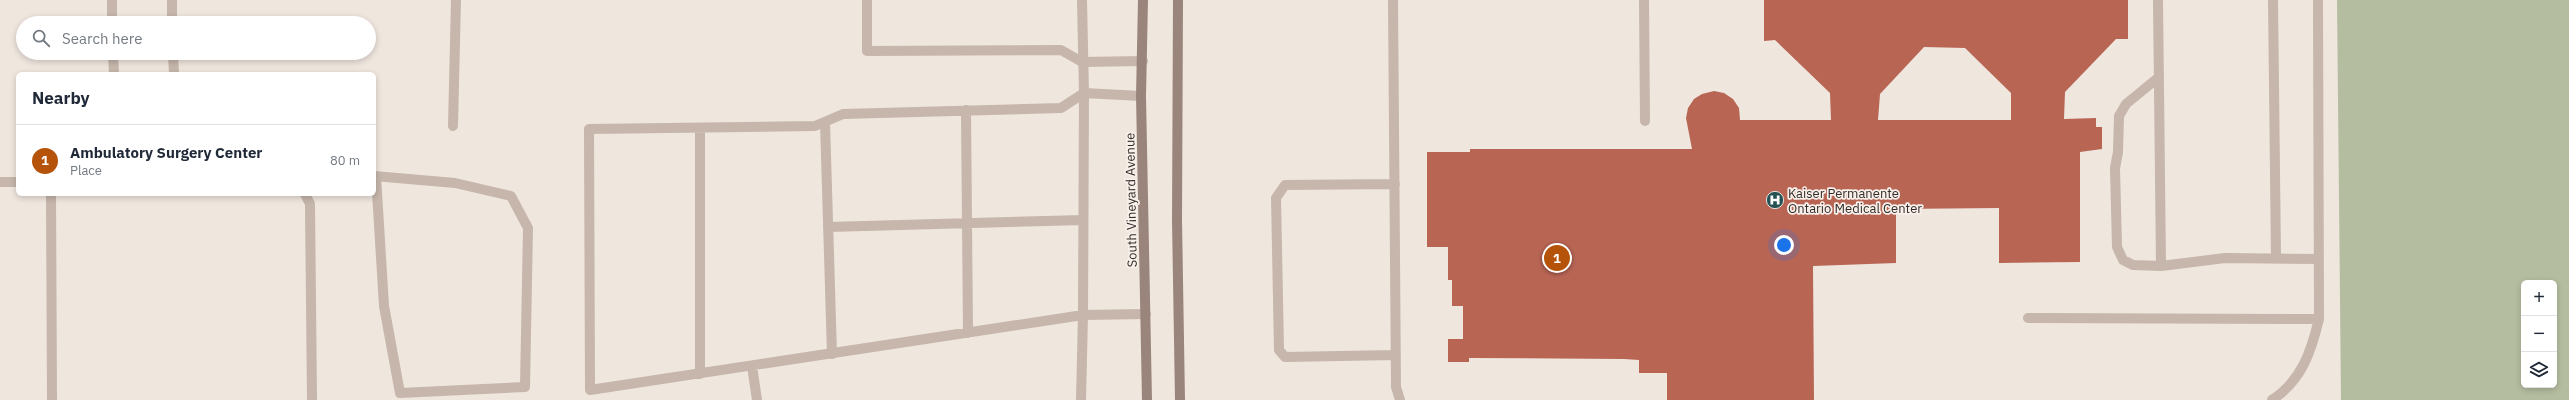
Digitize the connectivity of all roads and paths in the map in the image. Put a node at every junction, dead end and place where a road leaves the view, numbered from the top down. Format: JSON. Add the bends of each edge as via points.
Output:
{"nodes":[{"id":1,"x":112,"y":0,"type":"edge"},
{"id":2,"x":172,"y":0,"type":"edge"},
{"id":3,"x":456,"y":0,"type":"edge"},
{"id":4,"x":867,"y":0,"type":"edge"},
{"id":5,"x":1082,"y":0,"type":"edge"},
{"id":6,"x":1142,"y":0,"type":"edge"},
{"id":7,"x":1178,"y":0,"type":"edge"},
{"id":8,"x":1393,"y":0,"type":"edge"},
{"id":9,"x":1644,"y":0,"type":"edge"},
{"id":10,"x":2158,"y":0,"type":"edge"},
{"id":11,"x":2273,"y":0,"type":"edge"},
{"id":12,"x":2318,"y":0,"type":"edge"},
{"id":13,"x":112,"y":16,"type":"edge"},
{"id":14,"x":172,"y":16,"type":"edge"},
{"id":15,"x":113,"y":60,"type":"edge"},
{"id":16,"x":173,"y":60,"type":"edge"},
{"id":17,"x":1142,"y":61,"type":"junction"},
{"id":18,"x":1082,"y":62,"type":"junction"},
{"id":19,"x":114,"y":72,"type":"edge"},
{"id":20,"x":174,"y":72,"type":"edge"},
{"id":21,"x":2159,"y":77,"type":"junction"},
{"id":22,"x":1084,"y":93,"type":"junction"},
{"id":23,"x":1141,"y":96,"type":"junction"},
{"id":24,"x":966,"y":110,"type":"junction"},
{"id":25,"x":1645,"y":121,"type":"dead end"},
{"id":26,"x":825,"y":122,"type":"junction"},
{"id":27,"x":453,"y":126,"type":"dead end"},
{"id":28,"x":700,"y":128,"type":"junction"},
{"id":29,"x":376,"y":176,"type":"edge"},
{"id":30,"x":0,"y":182,"type":"edge"},
{"id":31,"x":16,"y":182,"type":"edge"},
{"id":32,"x":1394,"y":184,"type":"junction"},
{"id":33,"x":376,"y":190,"type":"edge"},
{"id":34,"x":51,"y":196,"type":"edge"},
{"id":35,"x":306,"y":196,"type":"edge"},
{"id":36,"x":1083,"y":220,"type":"junction"},
{"id":37,"x":967,"y":223,"type":"junction"},
{"id":38,"x":828,"y":227,"type":"junction"},
{"id":39,"x":2276,"y":258,"type":"junction"},
{"id":40,"x":2319,"y":259,"type":"junction"},
{"id":41,"x":2161,"y":266,"type":"junction"},
{"id":42,"x":1146,"y":314,"type":"junction"},
{"id":43,"x":1083,"y":316,"type":"junction"},
{"id":44,"x":2028,"y":318,"type":"dead end"},
{"id":45,"x":2319,"y":319,"type":"junction"},
{"id":46,"x":968,"y":333,"type":"junction"},
{"id":47,"x":832,"y":354,"type":"junction"},
{"id":48,"x":1396,"y":355,"type":"junction"},
{"id":49,"x":752,"y":366,"type":"junction"},
{"id":50,"x":700,"y":374,"type":"junction"},
{"id":51,"x":52,"y":400,"type":"edge"},
{"id":52,"x":312,"y":400,"type":"edge"},
{"id":53,"x":757,"y":400,"type":"edge"},
{"id":54,"x":1081,"y":400,"type":"edge"},
{"id":55,"x":1147,"y":400,"type":"edge"},
{"id":56,"x":1180,"y":400,"type":"edge"},
{"id":57,"x":1400,"y":400,"type":"edge"},
{"id":58,"x":2272,"y":400,"type":"edge"}],
"edges":[{"from":1,"to":13,"type":"lane"},
{"from":2,"to":14,"type":"lane"},
{"from":3,"to":27,"type":"lane"},
{"from":4,"to":18,"type":"lane","via":[[867,51],[1061,50]]},
{"from":5,"to":18,"type":"lane"},
{"from":6,"to":17,"type":"main road","name":"South Vineyard Avenue"},
{"from":7,"to":56,"type":"main road","via":[[1177,220]]},
{"from":8,"to":32,"type":"lane"},
{"from":9,"to":25,"type":"lane"},
{"from":10,"to":21,"type":"lane"},
{"from":11,"to":39,"type":"lane"},
{"from":12,"to":40,"type":"lane"},
{"from":15,"to":19,"type":"lane"},
{"from":16,"to":20,"type":"lane"},
{"from":17,"to":18,"type":"lane"},
{"from":17,"to":23,"type":"main road","name":"South Vineyard Avenue"},
{"from":18,"to":22,"type":"lane"},
{"from":21,"to":41,"type":"lane"},
{"from":21,"to":41,"type":"lane","via":[[2126,104],[2119,116],[2115,168],[2117,247],[2123,260],[2133,265]]},
{"from":22,"to":23,"type":"lane"},
{"from":22,"to":24,"type":"lane","via":[[1061,108]]},
{"from":22,"to":36,"type":"lane"},
{"from":23,"to":42,"type":"main road","name":"South Vineyard Avenue"},
{"from":24,"to":26,"type":"lane","via":[[843,114]]},
{"from":24,"to":37,"type":"lane"},
{"from":26,"to":28,"type":"lane","via":[[815,126]]},
{"from":26,"to":38,"type":"lane"},
{"from":28,"to":50,"type":"lane"},
{"from":28,"to":50,"type":"lane","via":[[589,129],[590,390]]},
{"from":29,"to":33,"type":"lane","via":[[455,183],[511,196],[528,228],[525,387],[400,393],[384,306]]},
{"from":30,"to":31,"type":"lane"},
{"from":32,"to":48,"type":"lane"},
{"from":32,"to":48,"type":"lane","via":[[1285,185],[1276,198],[1279,350],[1285,357]]},
{"from":34,"to":51,"type":"lane"},
{"from":35,"to":52,"type":"lane","via":[[310,204]]},
{"from":36,"to":37,"type":"lane"},
{"from":36,"to":43,"type":"lane"},
{"from":37,"to":38,"type":"lane"},
{"from":37,"to":46,"type":"lane"},
{"from":38,"to":47,"type":"lane"},
{"from":39,"to":40,"type":"lane"},
{"from":39,"to":41,"type":"lane","via":[[2225,258]]},
{"from":40,"to":45,"type":"lane"},
{"from":42,"to":43,"type":"lane"},
{"from":42,"to":55,"type":"main road","name":"South Vineyard Avenue"},
{"from":43,"to":46,"type":"lane"},
{"from":43,"to":54,"type":"lane"},
{"from":44,"to":45,"type":"lane"},
{"from":45,"to":58,"type":"lane","via":[[2304,365],[2293,384]]},
{"from":46,"to":47,"type":"lane"},
{"from":47,"to":49,"type":"lane"},
{"from":48,"to":57,"type":"lane","via":[[1396,387]]},
{"from":49,"to":50,"type":"lane"},
{"from":49,"to":53,"type":"lane"}]}
